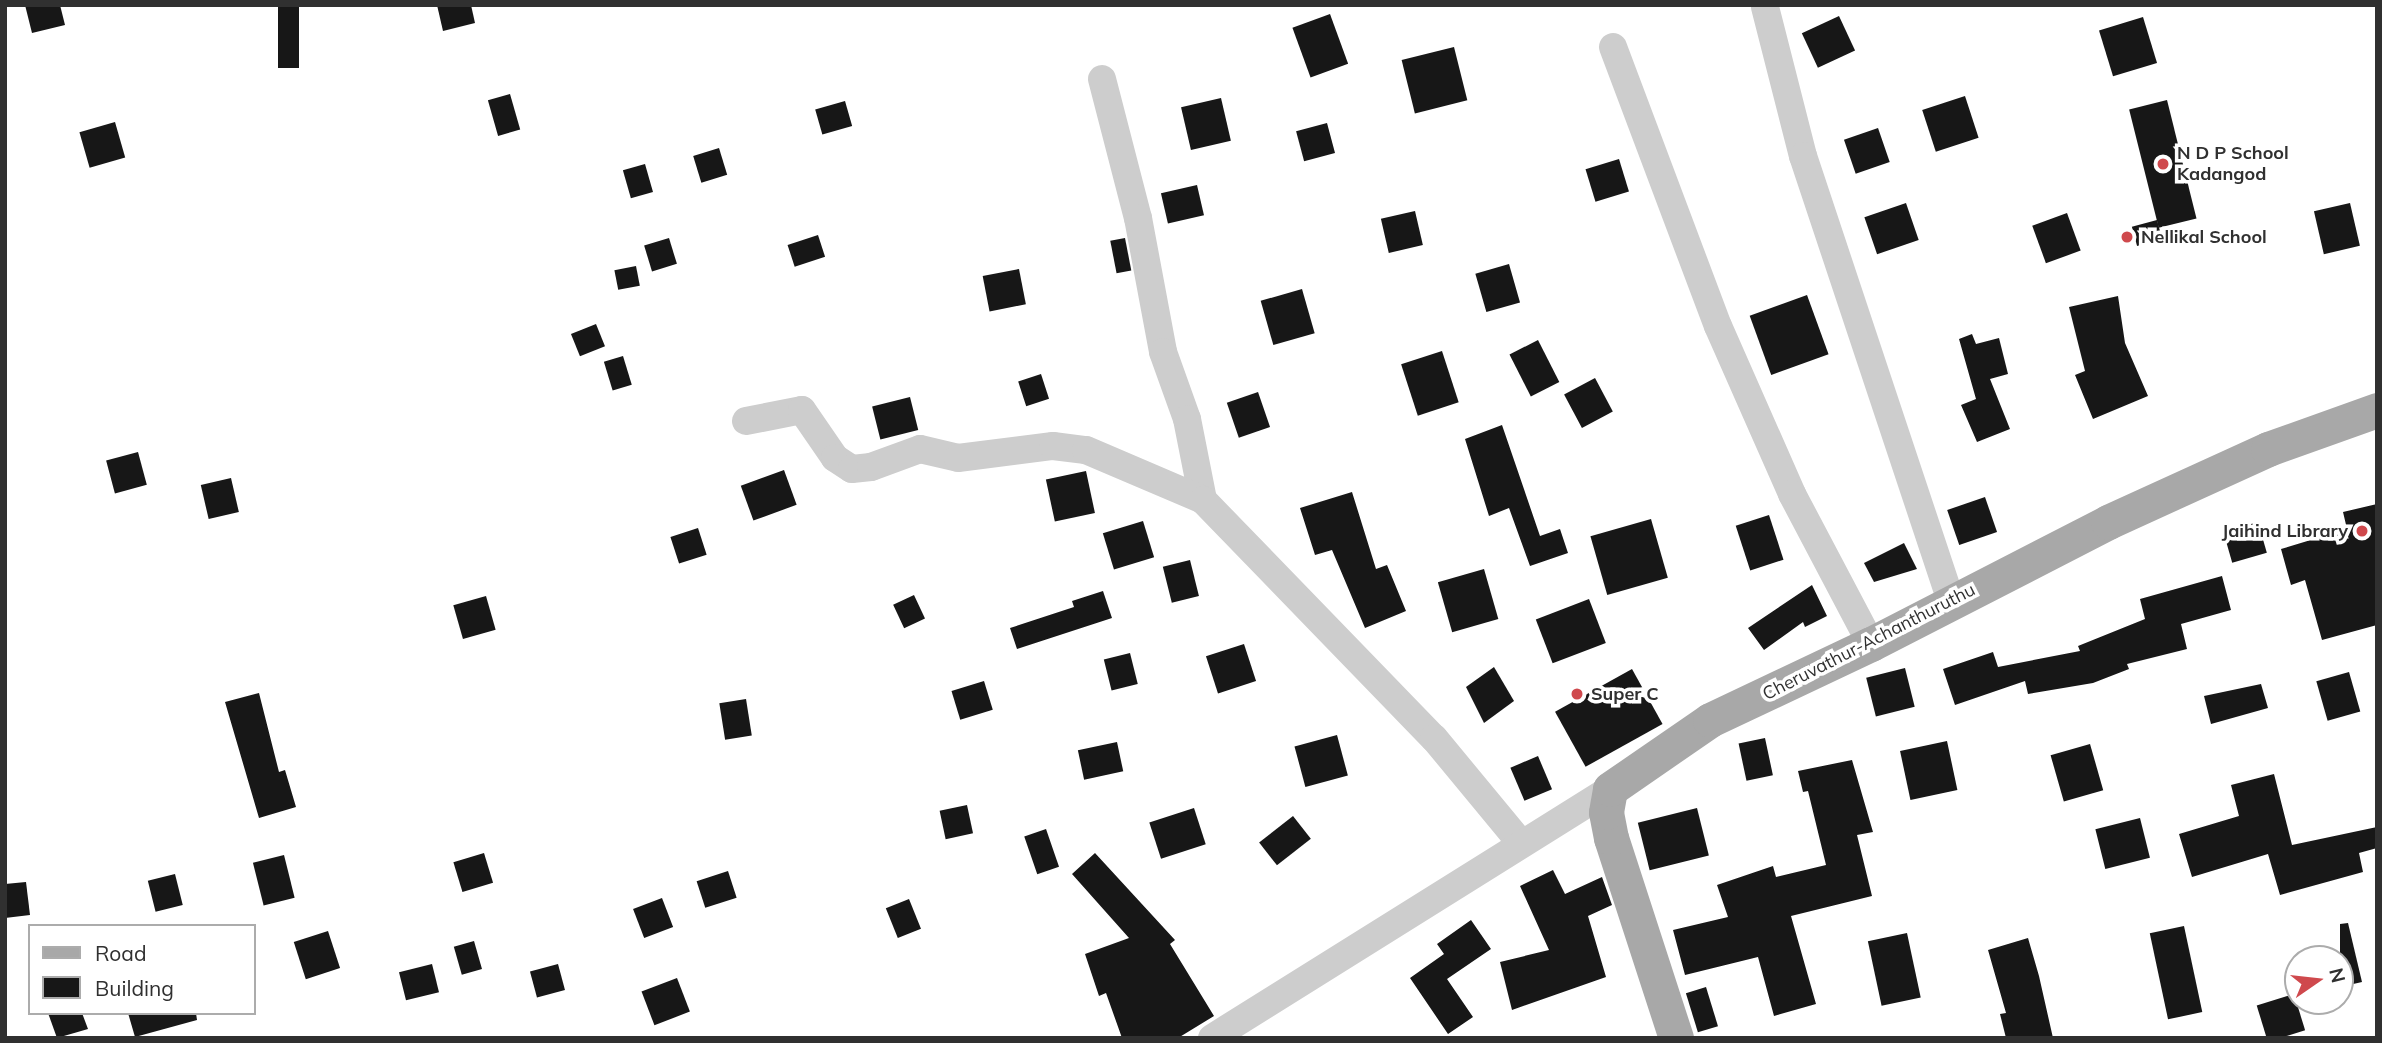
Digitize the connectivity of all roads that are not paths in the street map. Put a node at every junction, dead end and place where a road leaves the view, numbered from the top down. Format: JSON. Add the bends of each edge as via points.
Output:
{"nodes":[{"id":1,"x":1765,"y":8,"type":"dead end"},
{"id":2,"x":1613,"y":47,"type":"dead end"},
{"id":3,"x":1102,"y":79,"type":"dead end"},
{"id":4,"x":2377,"y":410,"type":"edge"},
{"id":5,"x":746,"y":421,"type":"dead end"},
{"id":6,"x":1203,"y":500,"type":"junction"},
{"id":7,"x":1951,"y":601,"type":"junction"},
{"id":8,"x":1871,"y":644,"type":"junction"},
{"id":9,"x":1610,"y":789,"type":"junction"},
{"id":10,"x":1521,"y":843,"type":"junction"},
{"id":11,"x":1212,"y":1038,"type":"edge"},
{"id":12,"x":1676,"y":1038,"type":"edge"}],
"edges":[{"from":1,"to":7,"type":"street","via":[[1803,156]]},
{"from":2,"to":8,"type":"street","via":[[1718,326],[1792,494]]},
{"from":3,"to":6,"type":"street","via":[[1138,218],[1163,352],[1187,419]]},
{"from":4,"to":7,"type":"main road","name":"Cheruvathur-Achanthuruthu","via":[[2268,449]]},
{"from":5,"to":6,"type":"street","via":[[802,411],[835,458],[852,469],[920,449],[958,458],[1053,446],[1086,450]]},
{"from":6,"to":10,"type":"street","via":[[1434,738]]},
{"from":7,"to":8,"type":"main road","name":"Cheruvathur-Achanthuruthu"},
{"from":8,"to":9,"type":"main road","name":"Cheruvathur-Achanthuruthu","via":[[1710,720]]},
{"from":9,"to":10,"type":"street"},
{"from":9,"to":12,"type":"main road","via":[[1606,812],[1611,838]]},
{"from":10,"to":11,"type":"street"}]}
